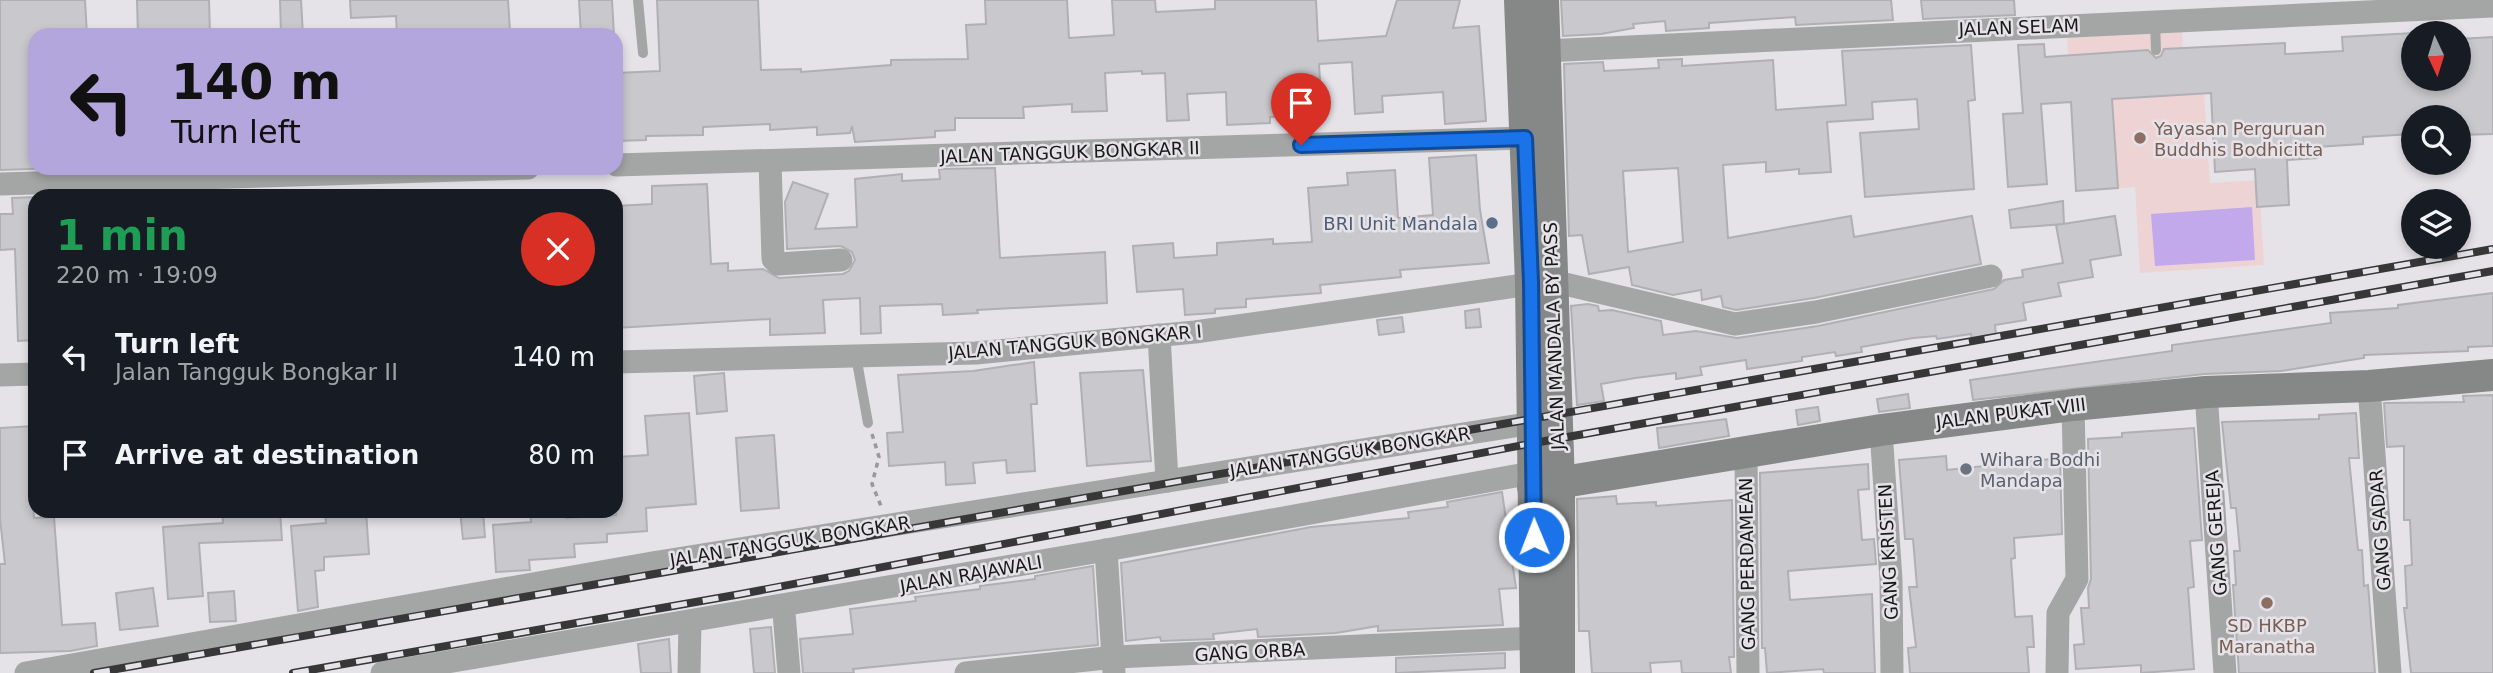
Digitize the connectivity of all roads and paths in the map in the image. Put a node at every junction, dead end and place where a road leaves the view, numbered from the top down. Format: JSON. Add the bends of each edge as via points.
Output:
{"nodes":[{"id":1,"x":638,"y":0,"type":"edge"},
{"id":2,"x":1520,"y":0,"type":"edge"},
{"id":3,"x":1543,"y":0,"type":"edge"},
{"id":4,"x":2493,"y":6,"type":"edge"},
{"id":5,"x":2155,"y":22,"type":"junction"},
{"id":6,"x":2156,"y":50,"type":"dead end"},
{"id":7,"x":1545,"y":51,"type":"junction"},
{"id":8,"x":643,"y":53,"type":"dead end"},
{"id":9,"x":1525,"y":138,"type":"junction"},
{"id":10,"x":770,"y":161,"type":"junction"},
{"id":11,"x":623,"y":165,"type":"edge"},
{"id":12,"x":297,"y":175,"type":"edge"},
{"id":13,"x":0,"y":184,"type":"edge"},
{"id":14,"x":841,"y":260,"type":"dead end"},
{"id":15,"x":1991,"y":276,"type":"dead end"},
{"id":16,"x":1542,"y":282,"type":"junction"},
{"id":17,"x":1159,"y":335,"type":"junction"},
{"id":18,"x":856,"y":356,"type":"junction"},
{"id":19,"x":623,"y":362,"type":"edge"},
{"id":20,"x":28,"y":374,"type":"edge"},
{"id":21,"x":0,"y":375,"type":"edge"},
{"id":22,"x":2493,"y":375,"type":"edge"},
{"id":23,"x":2369,"y":386,"type":"junction"},
{"id":24,"x":2206,"y":392,"type":"junction"},
{"id":25,"x":2073,"y":405,"type":"junction"},
{"id":26,"x":1545,"y":421,"type":"junction"},
{"id":27,"x":868,"y":423,"type":"joint"},
{"id":28,"x":1881,"y":430,"type":"junction"},
{"id":29,"x":1746,"y":454,"type":"junction"},
{"id":30,"x":1546,"y":478,"type":"junction"},
{"id":31,"x":1167,"y":481,"type":"junction"},
{"id":32,"x":889,"y":525,"type":"junction"},
{"id":33,"x":1106,"y":550,"type":"junction"},
{"id":34,"x":784,"y":613,"type":"dead end"},
{"id":35,"x":690,"y":622,"type":"junction"},
{"id":36,"x":1535,"y":638,"type":"junction"},
{"id":37,"x":1232,"y":663,"type":"edge"},
{"id":38,"x":1114,"y":665,"type":"edge"},
{"id":39,"x":26,"y":673,"type":"edge"},
{"id":40,"x":382,"y":673,"type":"edge"},
{"id":41,"x":689,"y":673,"type":"edge"},
{"id":42,"x":789,"y":673,"type":"edge"},
{"id":43,"x":966,"y":673,"type":"edge"},
{"id":44,"x":1536,"y":673,"type":"edge"},
{"id":45,"x":1559,"y":673,"type":"edge"},
{"id":46,"x":1748,"y":673,"type":"edge"},
{"id":47,"x":1892,"y":673,"type":"edge"},
{"id":48,"x":2057,"y":673,"type":"edge"},
{"id":49,"x":2225,"y":673,"type":"edge"},
{"id":50,"x":2390,"y":673,"type":"edge"}],
"edges":[{"from":1,"to":8,"type":"lane"},
{"from":2,"to":9,"type":"street","name":"JALAN MANDALA BY PASS"},
{"from":3,"to":7,"type":"street","name":"JALAN MANDALA BY PASS"},
{"from":4,"to":5,"type":"street","name":"JALAN SELAM"},
{"from":5,"to":6,"type":"lane"},
{"from":5,"to":7,"type":"street","name":"JALAN SELAM"},
{"from":7,"to":16,"type":"street","name":"JALAN MANDALA BY PASS"},
{"from":9,"to":10,"type":"street","name":"JALAN TANGGUK BONGKAR II"},
{"from":9,"to":16,"type":"street","name":"JALAN MANDALA BY PASS"},
{"from":10,"to":11,"type":"street","name":"JALAN TANGGUK BONGKAR II"},
{"from":10,"to":14,"type":"street","via":[[773,259],[778,264]]},
{"from":12,"to":13,"type":"street"},
{"from":15,"to":16,"type":"street","via":[[1735,324]]},
{"from":16,"to":17,"type":"street","name":"JALAN TANGGUK BONGKAR I"},
{"from":16,"to":26,"type":"street","name":"JALAN MANDALA BY PASS"},
{"from":17,"to":18,"type":"street","name":"JALAN TANGGUK BONGKAR I","via":[[976,353]]},
{"from":17,"to":31,"type":"street"},
{"from":18,"to":19,"type":"street","name":"JALAN TANGGUK BONGKAR I"},
{"from":18,"to":27,"type":"lane"},
{"from":20,"to":21,"type":"street"},
{"from":22,"to":23,"type":"street","name":"JALAN PUKAT VIII"},
{"from":23,"to":24,"type":"street","name":"JALAN PUKAT VIII"},
{"from":23,"to":50,"type":"street","name":"GANG SADAR"},
{"from":24,"to":25,"type":"street","name":"JALAN PUKAT VIII"},
{"from":24,"to":49,"type":"street","name":"GANG GEREJA"},
{"from":25,"to":28,"type":"street","name":"JALAN PUKAT VIII"},
{"from":25,"to":48,"type":"street","via":[[2077,579],[2058,613]]},
{"from":26,"to":30,"type":"street","name":"JALAN MANDALA BY PASS"},
{"from":26,"to":31,"type":"street","name":"JALAN TANGGUK BONGKAR"},
{"from":27,"to":32,"type":"path","via":[[879,450],[872,484]]},
{"from":28,"to":29,"type":"street","name":"JALAN PUKAT VIII"},
{"from":28,"to":47,"type":"street","name":"GANG KRISTEN"},
{"from":29,"to":30,"type":"street","name":"JALAN PUKAT VIII"},
{"from":29,"to":46,"type":"street","name":"GANG PERDAMEAN"},
{"from":30,"to":33,"type":"street","name":"JALAN RAJAWALI"},
{"from":30,"to":36,"type":"street","name":"JALAN MANDALA BY PASS"},
{"from":30,"to":45,"type":"street","name":"JALAN MANDALA BY PASS"},
{"from":31,"to":32,"type":"street","name":"JALAN TANGGUK BONGKAR"},
{"from":32,"to":39,"type":"street","name":"JALAN TANGGUK BONGKAR"},
{"from":33,"to":35,"type":"street","name":"JALAN RAJAWALI"},
{"from":33,"to":38,"type":"street"},
{"from":34,"to":42,"type":"street"},
{"from":35,"to":40,"type":"street","name":"JALAN RAJAWALI"},
{"from":35,"to":41,"type":"street"},
{"from":36,"to":37,"type":"street","name":"GANG ORBA"},
{"from":36,"to":44,"type":"street","name":"JALAN MANDALA BY PASS"},
{"from":37,"to":38,"type":"street","name":"GANG ORBA"},
{"from":38,"to":43,"type":"street","name":"GANG ORBA"}]}
